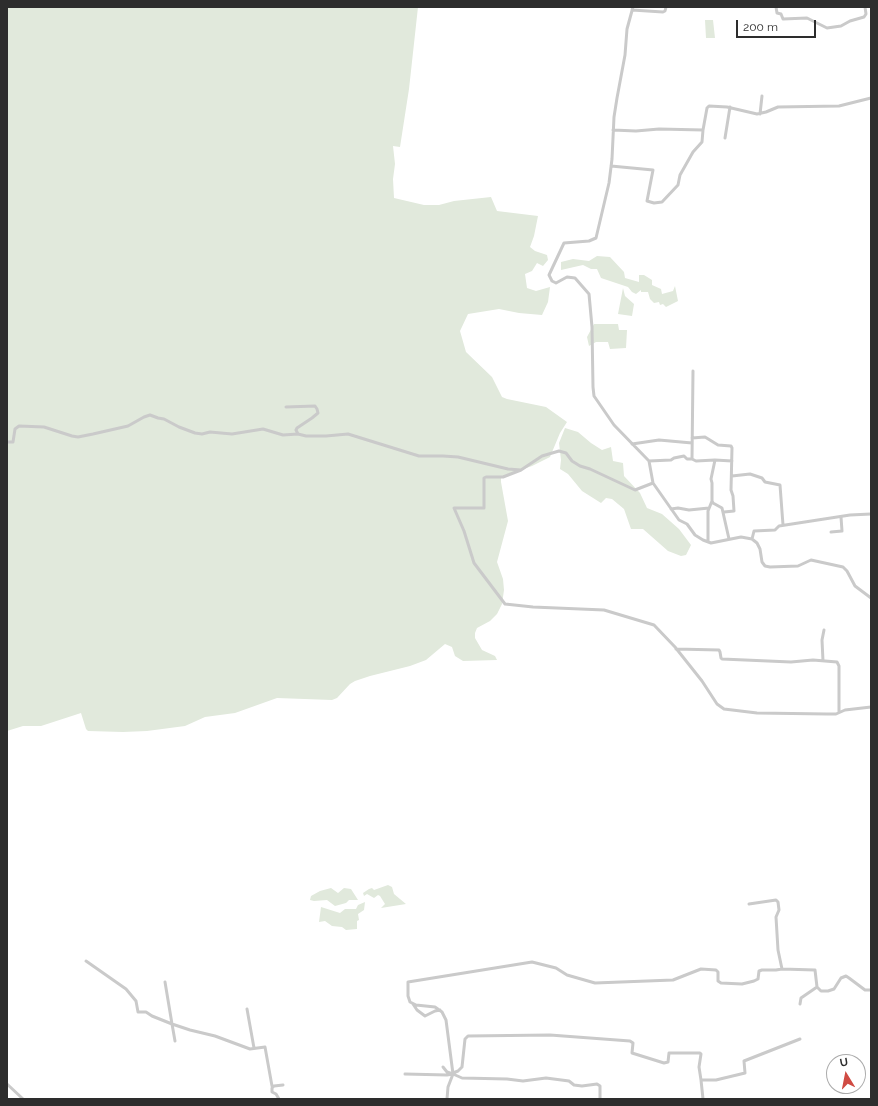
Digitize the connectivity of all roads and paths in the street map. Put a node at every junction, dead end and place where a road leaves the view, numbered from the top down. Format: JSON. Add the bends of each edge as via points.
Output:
{"nodes":[{"id":1,"x":666,"y":7,"type":"edge"},
{"id":2,"x":776,"y":7,"type":"edge"},
{"id":3,"x":865,"y":7,"type":"edge"},
{"id":4,"x":633,"y":9,"type":"edge"},
{"id":5,"x":762,"y":96,"type":"dead end"},
{"id":6,"x":871,"y":98,"type":"edge"},
{"id":7,"x":730,"y":107,"type":"junction"},
{"id":8,"x":760,"y":114,"type":"junction"},
{"id":9,"x":613,"y":130,"type":"junction"},
{"id":10,"x":703,"y":130,"type":"junction"},
{"id":11,"x":725,"y":138,"type":"dead end"},
{"id":12,"x":611,"y":166,"type":"junction"},
{"id":13,"x":693,"y":372,"type":"dead end"},
{"id":14,"x":286,"y":407,"type":"dead end"},
{"id":15,"x":298,"y":434,"type":"junction"},
{"id":16,"x":692,"y":438,"type":"junction"},
{"id":17,"x":7,"y":442,"type":"edge"},
{"id":18,"x":692,"y":443,"type":"junction"},
{"id":19,"x":632,"y":444,"type":"junction"},
{"id":20,"x":692,"y":459,"type":"junction"},
{"id":21,"x":715,"y":460,"type":"junction"},
{"id":22,"x":732,"y":461,"type":"junction"},
{"id":23,"x":649,"y":462,"type":"junction"},
{"id":24,"x":521,"y":470,"type":"junction"},
{"id":25,"x":732,"y":476,"type":"junction"},
{"id":26,"x":653,"y":483,"type":"junction"},
{"id":27,"x":712,"y":501,"type":"junction"},
{"id":28,"x":709,"y":508,"type":"junction"},
{"id":29,"x":671,"y":509,"type":"junction"},
{"id":30,"x":724,"y":512,"type":"junction"},
{"id":31,"x":871,"y":514,"type":"edge"},
{"id":32,"x":841,"y":517,"type":"junction"},
{"id":33,"x":783,"y":525,"type":"junction"},
{"id":34,"x":831,"y":532,"type":"dead end"},
{"id":35,"x":729,"y":539,"type":"junction"},
{"id":36,"x":752,"y":539,"type":"junction"},
{"id":37,"x":708,"y":542,"type":"junction"},
{"id":38,"x":871,"y":598,"type":"edge"},
{"id":39,"x":824,"y":630,"type":"dead end"},
{"id":40,"x":676,"y":649,"type":"junction"},
{"id":41,"x":823,"y":662,"type":"junction"},
{"id":42,"x":871,"y":707,"type":"edge"},
{"id":43,"x":839,"y":712,"type":"junction"},
{"id":44,"x":749,"y":904,"type":"dead end"},
{"id":45,"x":86,"y":961,"type":"dead end"},
{"id":46,"x":782,"y":969,"type":"junction"},
{"id":47,"x":165,"y":982,"type":"dead end"},
{"id":48,"x":817,"y":987,"type":"junction"},
{"id":49,"x":871,"y":990,"type":"edge"},
{"id":50,"x":413,"y":1004,"type":"junction"},
{"id":51,"x":800,"y":1004,"type":"dead end"},
{"id":52,"x":247,"y":1009,"type":"dead end"},
{"id":53,"x":440,"y":1010,"type":"junction"},
{"id":54,"x":172,"y":1024,"type":"junction"},
{"id":55,"x":800,"y":1039,"type":"dead end"},
{"id":56,"x":175,"y":1041,"type":"dead end"},
{"id":57,"x":254,"y":1048,"type":"junction"},
{"id":58,"x":443,"y":1067,"type":"dead end"},
{"id":59,"x":405,"y":1074,"type":"dead end"},
{"id":60,"x":453,"y":1074,"type":"junction"},
{"id":61,"x":701,"y":1080,"type":"junction"},
{"id":62,"x":7,"y":1084,"type":"edge"},
{"id":63,"x":284,"y":1085,"type":"dead end"},
{"id":64,"x":273,"y":1086,"type":"junction"},
{"id":65,"x":23,"y":1099,"type":"edge"},
{"id":66,"x":279,"y":1099,"type":"edge"},
{"id":67,"x":447,"y":1099,"type":"edge"},
{"id":68,"x":600,"y":1099,"type":"edge"},
{"id":69,"x":703,"y":1099,"type":"edge"}],
"edges":[{"from":1,"to":4,"type":"street","via":[[663,12]]},
{"from":2,"to":3,"type":"street","via":[[777,14],[781,14],[783,19],[806,18],[827,28],[841,26],[866,16]]},
{"from":4,"to":9,"type":"street","via":[[627,29]]},
{"from":5,"to":8,"type":"street"},
{"from":6,"to":8,"type":"street","via":[[839,106],[778,107]]},
{"from":7,"to":8,"type":"street"},
{"from":7,"to":10,"type":"street","via":[[708,106]]},
{"from":7,"to":11,"type":"street"},
{"from":9,"to":10,"type":"street"},
{"from":9,"to":12,"type":"street"},
{"from":10,"to":12,"type":"street","via":[[702,142],[680,175],[678,186],[662,202],[647,201],[653,170]]},
{"from":12,"to":19,"type":"street","via":[[596,238],[564,243],[549,275],[556,283],[568,277],[575,278],[589,294],[594,396],[612,422]]},
{"from":13,"to":16,"type":"street"},
{"from":14,"to":15,"type":"street","via":[[315,406],[317,409],[318,413],[297,428]]},
{"from":15,"to":17,"type":"street","via":[[283,435],[263,429],[238,433],[200,434],[150,415],[128,426],[78,437],[44,427],[19,426],[14,441]]},
{"from":15,"to":24,"type":"street","via":[[348,434],[419,456],[458,457]]},
{"from":16,"to":18,"type":"street"},
{"from":16,"to":22,"type":"street","via":[[703,437],[718,445],[731,446]]},
{"from":18,"to":19,"type":"street","via":[[659,440]]},
{"from":18,"to":20,"type":"street"},
{"from":19,"to":23,"type":"street"},
{"from":20,"to":21,"type":"street"},
{"from":20,"to":23,"type":"street","via":[[684,456]]},
{"from":21,"to":22,"type":"street"},
{"from":21,"to":27,"type":"street","via":[[711,479]]},
{"from":22,"to":25,"type":"street"},
{"from":23,"to":26,"type":"street"},
{"from":24,"to":26,"type":"street","via":[[542,456],[559,450],[580,466],[635,490]]},
{"from":24,"to":40,"type":"street","via":[[503,477],[484,478],[484,508],[454,508],[474,563],[504,602],[533,607],[604,610],[654,625]]},
{"from":25,"to":30,"type":"street","via":[[734,511]]},
{"from":25,"to":33,"type":"street","via":[[750,474],[762,478],[765,482],[780,485]]},
{"from":26,"to":29,"type":"street"},
{"from":27,"to":28,"type":"street"},
{"from":27,"to":30,"type":"street","via":[[713,504],[722,507]]},
{"from":28,"to":29,"type":"street"},
{"from":28,"to":37,"type":"street"},
{"from":29,"to":37,"type":"street","via":[[695,535]]},
{"from":30,"to":35,"type":"street"},
{"from":31,"to":32,"type":"street"},
{"from":32,"to":33,"type":"street"},
{"from":32,"to":34,"type":"street","via":[[842,531]]},
{"from":33,"to":36,"type":"street","via":[[776,530],[754,531]]},
{"from":35,"to":36,"type":"street"},
{"from":35,"to":37,"type":"street"},
{"from":36,"to":38,"type":"street","via":[[760,549],[765,566],[798,566],[811,560],[843,567],[855,586]]},
{"from":39,"to":41,"type":"street"},
{"from":40,"to":41,"type":"street","via":[[719,650],[722,659]]},
{"from":40,"to":43,"type":"street","via":[[717,704],[724,709],[757,713]]},
{"from":41,"to":43,"type":"street","via":[[839,664]]},
{"from":42,"to":43,"type":"street"},
{"from":44,"to":46,"type":"street","via":[[777,901],[778,950]]},
{"from":45,"to":54,"type":"street","via":[[126,989],[136,1001],[138,1012],[146,1012]]},
{"from":46,"to":48,"type":"street","via":[[815,970]]},
{"from":46,"to":50,"type":"street","via":[[762,970],[757,980],[742,984],[719,982],[718,972],[712,969],[696,970],[670,980],[595,983],[532,962],[408,982],[408,996]]},
{"from":47,"to":54,"type":"street"},
{"from":48,"to":49,"type":"street","via":[[821,991],[831,990],[846,976],[864,989]]},
{"from":48,"to":51,"type":"street","via":[[801,998]]},
{"from":50,"to":53,"type":"street"},
{"from":50,"to":53,"type":"street","via":[[425,1016]]},
{"from":52,"to":57,"type":"street"},
{"from":53,"to":60,"type":"street","via":[[448,1026]]},
{"from":54,"to":56,"type":"street"},
{"from":54,"to":57,"type":"street","via":[[250,1049]]},
{"from":55,"to":61,"type":"street","via":[[744,1061],[745,1073],[718,1080]]},
{"from":57,"to":64,"type":"street","via":[[265,1047]]},
{"from":58,"to":60,"type":"street"},
{"from":59,"to":60,"type":"street"},
{"from":60,"to":61,"type":"street","via":[[462,1067],[467,1036],[550,1035],[632,1041],[632,1053],[664,1063],[668,1062],[669,1053],[701,1053]]},
{"from":60,"to":67,"type":"street"},
{"from":60,"to":68,"type":"street","via":[[462,1078],[523,1081],[546,1078],[569,1081],[582,1086],[598,1084]]},
{"from":61,"to":69,"type":"street"},
{"from":62,"to":65,"type":"street"},
{"from":63,"to":64,"type":"street"},
{"from":64,"to":66,"type":"street","via":[[272,1092]]}]}
